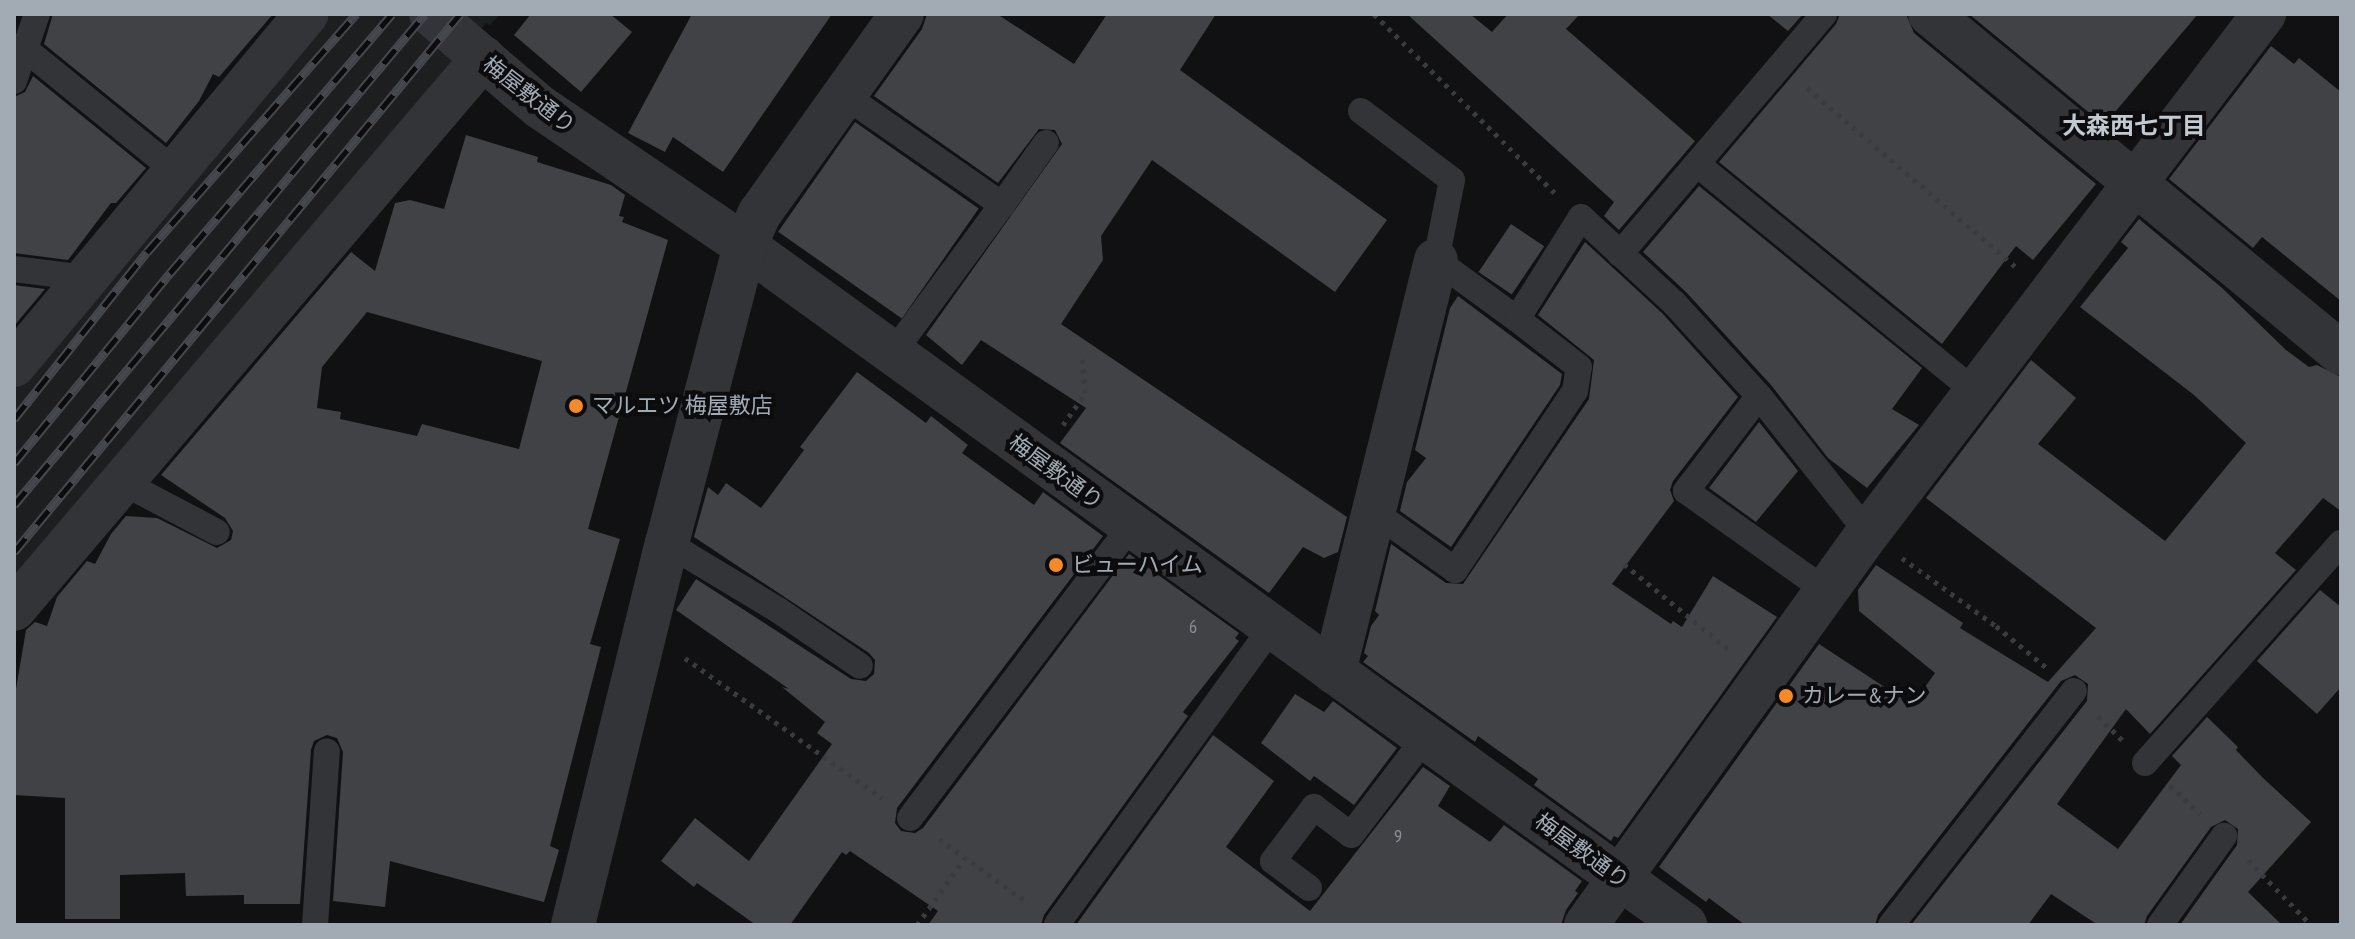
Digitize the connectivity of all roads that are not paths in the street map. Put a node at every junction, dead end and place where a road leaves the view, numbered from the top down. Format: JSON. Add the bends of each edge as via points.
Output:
{"nodes":[{"id":1,"x":37,"y":14,"type":"edge"},
{"id":2,"x":306,"y":14,"type":"edge"},
{"id":3,"x":431,"y":14,"type":"edge"},
{"id":4,"x":902,"y":14,"type":"edge"},
{"id":5,"x":1824,"y":14,"type":"edge"},
{"id":6,"x":1930,"y":14,"type":"edge"},
{"id":7,"x":2264,"y":14,"type":"edge"},
{"id":8,"x":25,"y":49,"type":"junction"},
{"id":9,"x":483,"y":58,"type":"junction"},
{"id":10,"x":14,"y":81,"type":"edge"},
{"id":11,"x":844,"y":95,"type":"junction"},
{"id":12,"x":1361,"y":111,"type":"dead end"},
{"id":13,"x":1046,"y":143,"type":"dead end"},
{"id":14,"x":1697,"y":164,"type":"junction"},
{"id":15,"x":175,"y":171,"type":"junction"},
{"id":16,"x":2135,"y":182,"type":"junction"},
{"id":17,"x":1002,"y":205,"type":"junction"},
{"id":18,"x":745,"y":246,"type":"junction"},
{"id":19,"x":1620,"y":254,"type":"junction"},
{"id":20,"x":1436,"y":260,"type":"junction"},
{"id":21,"x":14,"y":269,"type":"edge"},
{"id":22,"x":86,"y":278,"type":"junction"},
{"id":23,"x":1517,"y":319,"type":"junction"},
{"id":24,"x":893,"y":353,"type":"junction"},
{"id":25,"x":2341,"y":353,"type":"edge"},
{"id":26,"x":14,"y":365,"type":"edge"},
{"id":27,"x":1976,"y":392,"type":"junction"},
{"id":28,"x":1759,"y":396,"type":"junction"},
{"id":29,"x":122,"y":482,"type":"junction"},
{"id":30,"x":1374,"y":512,"type":"junction"},
{"id":31,"x":1130,"y":527,"type":"junction"},
{"id":32,"x":217,"y":532,"type":"dead end"},
{"id":33,"x":1868,"y":533,"type":"junction"},
{"id":34,"x":667,"y":543,"type":"junction"},
{"id":35,"x":2341,"y":543,"type":"edge"},
{"id":36,"x":1826,"y":591,"type":"junction"},
{"id":37,"x":14,"y":609,"type":"edge"},
{"id":38,"x":1272,"y":627,"type":"junction"},
{"id":39,"x":860,"y":666,"type":"dead end"},
{"id":40,"x":1334,"y":672,"type":"junction"},
{"id":41,"x":2074,"y":691,"type":"dead end"},
{"id":42,"x":1425,"y":738,"type":"junction"},
{"id":43,"x":327,"y":751,"type":"dead end"},
{"id":44,"x":2145,"y":763,"type":"dead end"},
{"id":45,"x":910,"y":818,"type":"road end"},
{"id":46,"x":2224,"y":836,"type":"dead end"},
{"id":47,"x":1621,"y":879,"type":"junction"},
{"id":48,"x":1309,"y":888,"type":"dead end"},
{"id":49,"x":1057,"y":924,"type":"edge"},
{"id":50,"x":315,"y":925,"type":"edge"},
{"id":51,"x":573,"y":925,"type":"edge"},
{"id":52,"x":1586,"y":925,"type":"edge"},
{"id":53,"x":1685,"y":925,"type":"edge"},
{"id":54,"x":1891,"y":925,"type":"edge"},
{"id":55,"x":2160,"y":925,"type":"edge"}],
"edges":[{"from":1,"to":8,"type":"lane"},
{"from":2,"to":15,"type":"street"},
{"from":3,"to":9,"type":"street","name":"梅屋敷通り"},
{"from":4,"to":11,"type":"street"},
{"from":5,"to":14,"type":"lane"},
{"from":6,"to":16,"type":"street"},
{"from":7,"to":16,"type":"street"},
{"from":8,"to":10,"type":"lane"},
{"from":8,"to":15,"type":"lane"},
{"from":9,"to":18,"type":"street","name":"梅屋敷通り","via":[[540,107]]},
{"from":9,"to":29,"type":"street"},
{"from":11,"to":17,"type":"lane"},
{"from":11,"to":18,"type":"street","via":[[760,213]]},
{"from":12,"to":20,"type":"lane","via":[[1452,180]]},
{"from":13,"to":17,"type":"lane"},
{"from":14,"to":19,"type":"lane"},
{"from":14,"to":27,"type":"lane"},
{"from":15,"to":22,"type":"street"},
{"from":16,"to":25,"type":"street"},
{"from":16,"to":27,"type":"street","via":[[2041,318]]},
{"from":17,"to":24,"type":"lane"},
{"from":18,"to":24,"type":"street","name":"梅屋敷通り","via":[[827,320]]},
{"from":18,"to":34,"type":"street"},
{"from":19,"to":23,"type":"lane","via":[[1581,217]]},
{"from":19,"to":28,"type":"lane","via":[[1674,303]]},
{"from":20,"to":23,"type":"lane"},
{"from":20,"to":30,"type":"street"},
{"from":21,"to":22,"type":"lane"},
{"from":22,"to":26,"type":"street"},
{"from":23,"to":30,"type":"lane","via":[[1579,367],[1575,391],[1455,570]]},
{"from":24,"to":31,"type":"street","name":"梅屋敷通り"},
{"from":27,"to":33,"type":"street"},
{"from":28,"to":33,"type":"lane"},
{"from":28,"to":36,"type":"lane","via":[[1686,491]]},
{"from":29,"to":32,"type":"lane"},
{"from":29,"to":37,"type":"street"},
{"from":30,"to":40,"type":"street"},
{"from":31,"to":38,"type":"street","name":"梅屋敷通り"},
{"from":31,"to":45,"type":"lane"},
{"from":33,"to":36,"type":"street"},
{"from":34,"to":39,"type":"lane"},
{"from":34,"to":51,"type":"street","via":[[645,630],[642,692]]},
{"from":35,"to":44,"type":"lane"},
{"from":36,"to":47,"type":"street"},
{"from":38,"to":40,"type":"street","name":"梅屋敷通り"},
{"from":38,"to":49,"type":"lane"},
{"from":40,"to":42,"type":"street","name":"梅屋敷通り"},
{"from":41,"to":54,"type":"lane"},
{"from":42,"to":47,"type":"street","name":"梅屋敷通り"},
{"from":42,"to":48,"type":"lane","via":[[1351,835],[1314,807],[1273,861]]},
{"from":43,"to":50,"type":"lane"},
{"from":46,"to":55,"type":"lane"},
{"from":47,"to":52,"type":"street"},
{"from":47,"to":53,"type":"street","name":"梅屋敷通り"}]}
